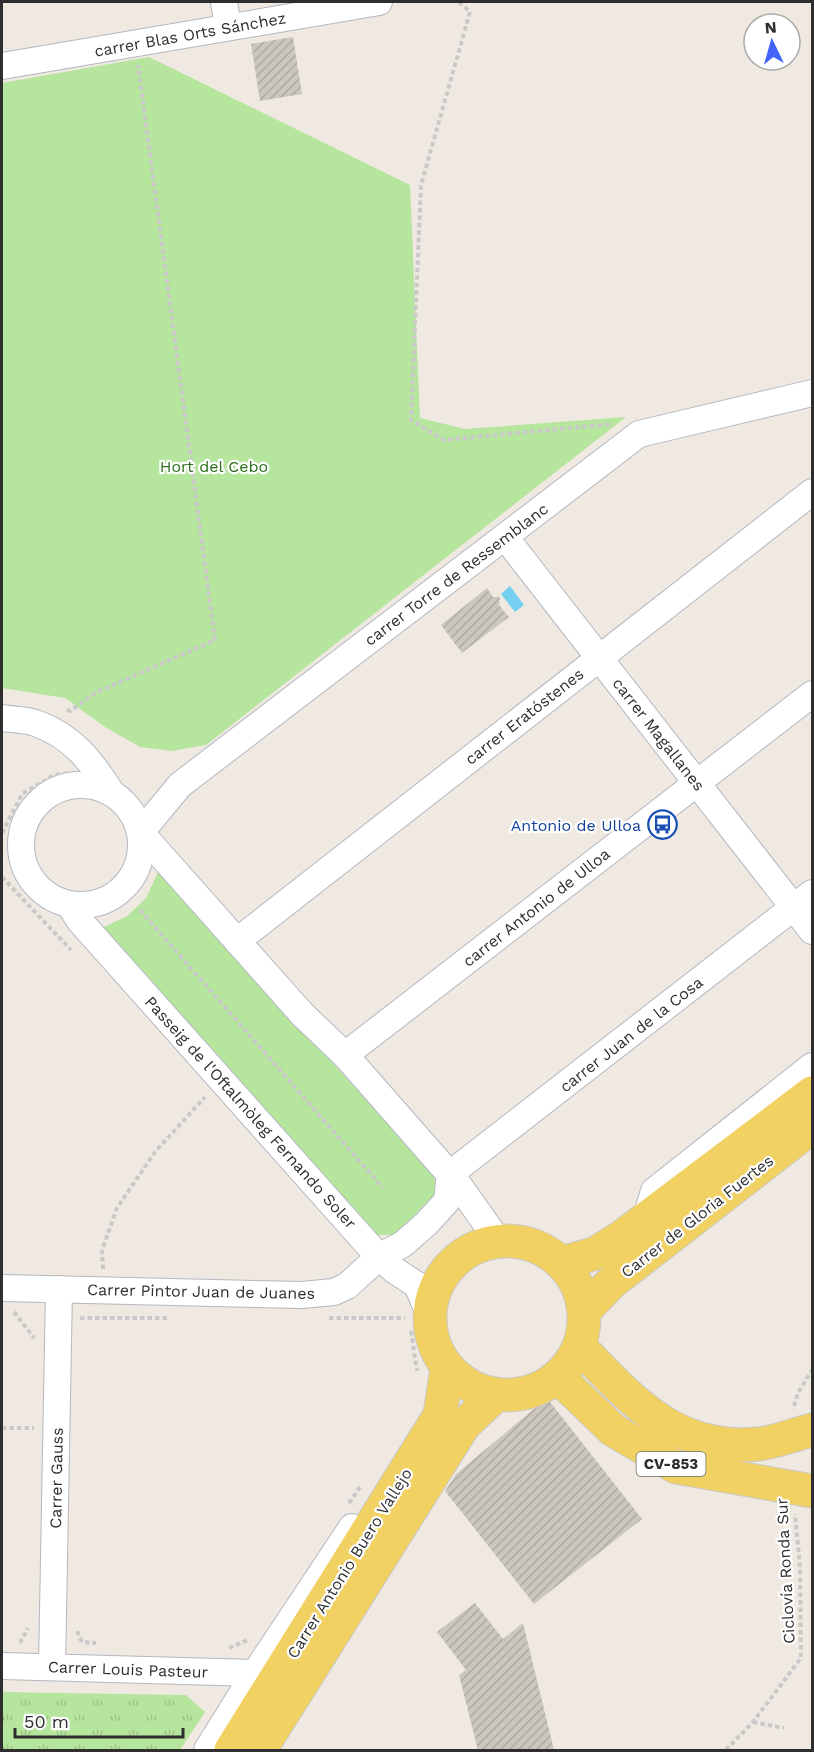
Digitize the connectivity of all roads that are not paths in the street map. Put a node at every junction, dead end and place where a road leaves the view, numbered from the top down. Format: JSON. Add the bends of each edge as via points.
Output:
{"nodes":[{"id":1,"x":224,"y":2,"type":"edge"},
{"id":2,"x":379,"y":2,"type":"edge"},
{"id":3,"x":228,"y":27,"type":"junction"},
{"id":4,"x":2,"y":66,"type":"edge"},
{"id":5,"x":813,"y":393,"type":"edge"},
{"id":6,"x":813,"y":492,"type":"edge"},
{"id":7,"x":505,"y":537,"type":"junction"},
{"id":8,"x":599,"y":658,"type":"junction"},
{"id":9,"x":813,"y":694,"type":"edge"},
{"id":10,"x":2,"y":718,"type":"edge"},
{"id":11,"x":697,"y":783,"type":"junction"},
{"id":12,"x":111,"y":792,"type":"junction"},
{"id":13,"x":141,"y":833,"type":"junction"},
{"id":14,"x":12,"y":858,"type":"edge"},
{"id":15,"x":803,"y":901,"type":"edge"},
{"id":16,"x":70,"y":905,"type":"junction"},
{"id":17,"x":813,"y":931,"type":"edge"},
{"id":18,"x":237,"y":941,"type":"junction"},
{"id":19,"x":345,"y":1054,"type":"junction"},
{"id":20,"x":813,"y":1066,"type":"edge"},
{"id":21,"x":813,"y":1093,"type":"edge"},
{"id":22,"x":813,"y":1127,"type":"edge"},
{"id":23,"x":450,"y":1174,"type":"junction"},
{"id":24,"x":646,"y":1218,"type":"junction"},
{"id":25,"x":498,"y":1242,"type":"junction"},
{"id":26,"x":379,"y":1257,"type":"junction"},
{"id":27,"x":562,"y":1263,"type":"junction"},
{"id":28,"x":2,"y":1288,"type":"edge"},
{"id":29,"x":59,"y":1289,"type":"junction"},
{"id":30,"x":585,"y":1310,"type":"junction"},
{"id":31,"x":416,"y":1319,"type":"junction"},
{"id":32,"x":580,"y":1347,"type":"junction"},
{"id":33,"x":433,"y":1374,"type":"junction"},
{"id":34,"x":558,"y":1377,"type":"junction"},
{"id":35,"x":496,"y":1395,"type":"junction"},
{"id":36,"x":799,"y":1433,"type":"edge"},
{"id":37,"x":419,"y":1449,"type":"junction"},
{"id":38,"x":802,"y":1489,"type":"edge"},
{"id":39,"x":2,"y":1666,"type":"edge"},
{"id":40,"x":52,"y":1667,"type":"junction"},
{"id":41,"x":255,"y":1673,"type":"junction"},
{"id":42,"x":207,"y":1750,"type":"edge"},
{"id":43,"x":231,"y":1750,"type":"edge"},
{"id":44,"x":260,"y":1750,"type":"edge"}],
"edges":[{"from":1,"to":3,"type":"street"},
{"from":2,"to":3,"type":"street","name":"carrer Blas Orts Sánchez"},
{"from":3,"to":4,"type":"street","name":"carrer Blas Orts Sánchez"},
{"from":5,"to":7,"type":"street","name":"carrer Torre de Ressemblanc","via":[[639,434]]},
{"from":6,"to":8,"type":"street","name":"carrer Eratóstenes"},
{"from":7,"to":8,"type":"street","name":"carrer Magallanes"},
{"from":7,"to":13,"type":"street","name":"carrer Torre de Ressemblanc","via":[[180,785]]},
{"from":8,"to":11,"type":"street","name":"carrer Magallanes"},
{"from":8,"to":18,"type":"street","name":"carrer Eratóstenes"},
{"from":9,"to":11,"type":"street","name":"carrer Antonio de Ulloa"},
{"from":10,"to":12,"type":"street","via":[[37,723],[71,741],[94,765]]},
{"from":11,"to":15,"type":"street","name":"carrer Magallanes"},
{"from":11,"to":19,"type":"street","name":"carrer Antonio de Ulloa"},
{"from":12,"to":13,"type":"street","via":[[131,809]]},
{"from":12,"to":14,"type":"street","via":[[87,784],[62,787],[37,802],[25,819]]},
{"from":13,"to":16,"type":"street","via":[[139,866],[125,888],[100,903]]},
{"from":13,"to":18,"type":"street"},
{"from":14,"to":16,"type":"street","via":[[36,887]]},
{"from":15,"to":17,"type":"street","name":"carrer Magallanes"},
{"from":15,"to":23,"type":"street","name":"carrer Juan de la Cosa"},
{"from":16,"to":26,"type":"street","name":"Passeig de l'Oftalmòleg Fernando Soler","via":[[79,920]]},
{"from":18,"to":19,"type":"street","via":[[302,1014]]},
{"from":19,"to":23,"type":"street"},
{"from":20,"to":24,"type":"street","name":"Carrer de Gloria Fuertes","via":[[654,1191]]},
{"from":21,"to":24,"type":"main road","name":"Carrer de Gloria Fuertes"},
{"from":22,"to":30,"type":"main road","name":"Carrer de Gloria Fuertes","via":[[611,1283]]},
{"from":23,"to":25,"type":"street"},
{"from":23,"to":26,"type":"street","name":"Carrer Pintor Juan de Juanes","via":[[447,1201],[403,1244]]},
{"from":24,"to":27,"type":"main road","name":"Carrer de Gloria Fuertes","via":[[597,1253]]},
{"from":25,"to":27,"type":"main road","via":[[521,1242],[543,1249]]},
{"from":25,"to":31,"type":"main road","via":[[472,1250],[450,1266]]},
{"from":26,"to":29,"type":"street","name":"Carrer Pintor Juan de Juanes","via":[[348,1286],[334,1292],[302,1295]]},
{"from":26,"to":31,"type":"street","name":"Passeig de l'Oftalmòleg Fernando Soler","via":[[417,1285]]},
{"from":27,"to":30,"type":"main road","via":[[578,1284]]},
{"from":28,"to":29,"type":"street","name":"Carrer Pintor Juan de Juanes"},
{"from":29,"to":40,"type":"street","name":"Carrer Gauss","via":[[46,1339]]},
{"from":30,"to":32,"type":"main road"},
{"from":31,"to":33,"type":"main road","via":[[434,1344]]},
{"from":32,"to":34,"type":"main road"},
{"from":32,"to":36,"type":"main road","via":[[651,1416],[697,1439],[760,1444]]},
{"from":33,"to":35,"type":"main road"},
{"from":33,"to":37,"type":"main road","name":"Carrer Antonio Buero Vallejo","via":[[440,1415]]},
{"from":34,"to":35,"type":"main road","via":[[529,1393]]},
{"from":34,"to":38,"type":"main road","number":"CV-853","via":[[614,1430],[676,1467]]},
{"from":35,"to":44,"type":"main road","name":"Carrer Antonio Buero Vallejo","via":[[464,1425]]},
{"from":37,"to":41,"type":"street","via":[[390,1468]]},
{"from":37,"to":43,"type":"main road","name":"Carrer Antonio Buero Vallejo"},
{"from":39,"to":40,"type":"street","name":"Carrer Louis Pasteur"},
{"from":40,"to":41,"type":"street","name":"Carrer Louis Pasteur"},
{"from":41,"to":42,"type":"street"}]}
